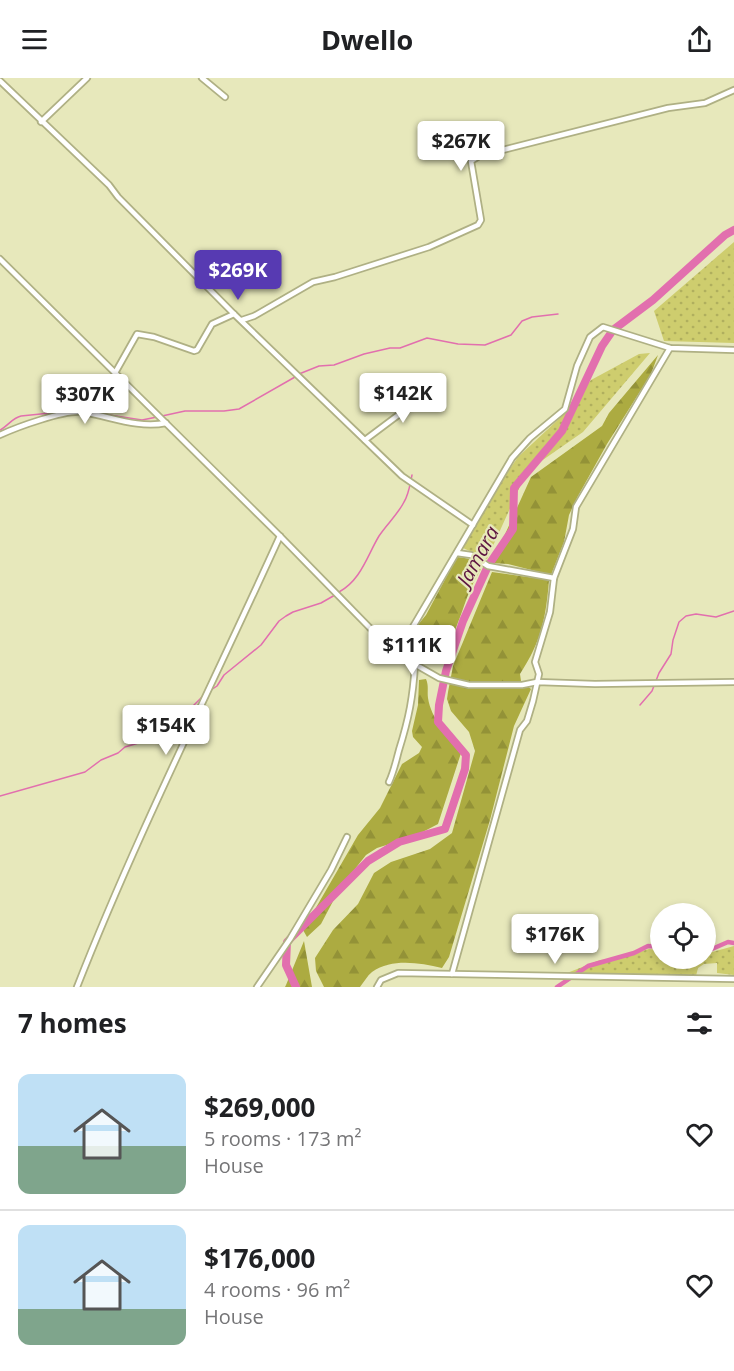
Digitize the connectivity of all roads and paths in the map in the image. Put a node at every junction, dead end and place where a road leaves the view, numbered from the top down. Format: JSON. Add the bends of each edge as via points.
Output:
{"nodes":[{"id":1,"x":87,"y":78,"type":"edge"},
{"id":2,"x":202,"y":78,"type":"edge"},
{"id":3,"x":0,"y":81,"type":"edge"},
{"id":4,"x":734,"y":90,"type":"edge"},
{"id":5,"x":225,"y":97,"type":"dead end"},
{"id":6,"x":41,"y":122,"type":"junction"},
{"id":7,"x":0,"y":259,"type":"edge"},
{"id":8,"x":234,"y":314,"type":"junction"},
{"id":9,"x":242,"y":320,"type":"junction"},
{"id":10,"x":670,"y":348,"type":"junction"},
{"id":11,"x":734,"y":350,"type":"edge"},
{"id":12,"x":115,"y":373,"type":"junction"},
{"id":13,"x":429,"y":392,"type":"dead end"},
{"id":14,"x":166,"y":423,"type":"junction"},
{"id":15,"x":0,"y":435,"type":"edge"},
{"id":16,"x":365,"y":440,"type":"junction"},
{"id":17,"x":473,"y":525,"type":"junction"},
{"id":18,"x":280,"y":536,"type":"junction"},
{"id":19,"x":457,"y":553,"type":"junction"},
{"id":20,"x":554,"y":578,"type":"junction"},
{"id":21,"x":397,"y":654,"type":"junction"},
{"id":22,"x":415,"y":664,"type":"junction"},
{"id":23,"x":537,"y":682,"type":"junction"},
{"id":24,"x":734,"y":682,"type":"edge"},
{"id":25,"x":389,"y":782,"type":"dead end"},
{"id":26,"x":347,"y":837,"type":"dead end"},
{"id":27,"x":452,"y":974,"type":"junction"},
{"id":28,"x":734,"y":979,"type":"edge"},
{"id":29,"x":77,"y":987,"type":"edge"},
{"id":30,"x":257,"y":987,"type":"edge"},
{"id":31,"x":377,"y":987,"type":"edge"}],
"edges":[{"from":1,"to":6,"type":"street"},
{"from":2,"to":5,"type":"street"},
{"from":3,"to":6,"type":"street"},
{"from":4,"to":9,"type":"street","via":[[705,103],[668,108],[479,156],[471,161],[481,220],[478,225],[429,247],[313,282]]},
{"from":6,"to":8,"type":"street","via":[[109,185]]},
{"from":7,"to":12,"type":"street"},
{"from":8,"to":9,"type":"street"},
{"from":8,"to":12,"type":"street","via":[[212,324],[194,351],[137,334]]},
{"from":9,"to":16,"type":"street"},
{"from":10,"to":11,"type":"street"},
{"from":10,"to":17,"type":"street","via":[[603,327],[590,337],[565,409],[512,458]]},
{"from":10,"to":20,"type":"street","via":[[576,507],[573,529]]},
{"from":12,"to":14,"type":"street"},
{"from":13,"to":16,"type":"street"},
{"from":14,"to":15,"type":"street","via":[[132,423],[78,412],[22,425]]},
{"from":14,"to":18,"type":"street"},
{"from":16,"to":17,"type":"street","via":[[402,476]]},
{"from":17,"to":19,"type":"street"},
{"from":18,"to":21,"type":"street"},
{"from":18,"to":29,"type":"street"},
{"from":19,"to":20,"type":"street","via":[[471,555],[488,566]]},
{"from":19,"to":21,"type":"street"},
{"from":20,"to":23,"type":"street","via":[[550,612],[535,662]]},
{"from":21,"to":22,"type":"street"},
{"from":22,"to":23,"type":"street","via":[[439,678],[469,685]]},
{"from":22,"to":25,"type":"street","via":[[409,719]]},
{"from":23,"to":24,"type":"street"},
{"from":23,"to":27,"type":"street"},
{"from":26,"to":30,"type":"street","via":[[290,939]]},
{"from":27,"to":28,"type":"street"},
{"from":27,"to":31,"type":"street","via":[[398,973],[381,980]]}]}
